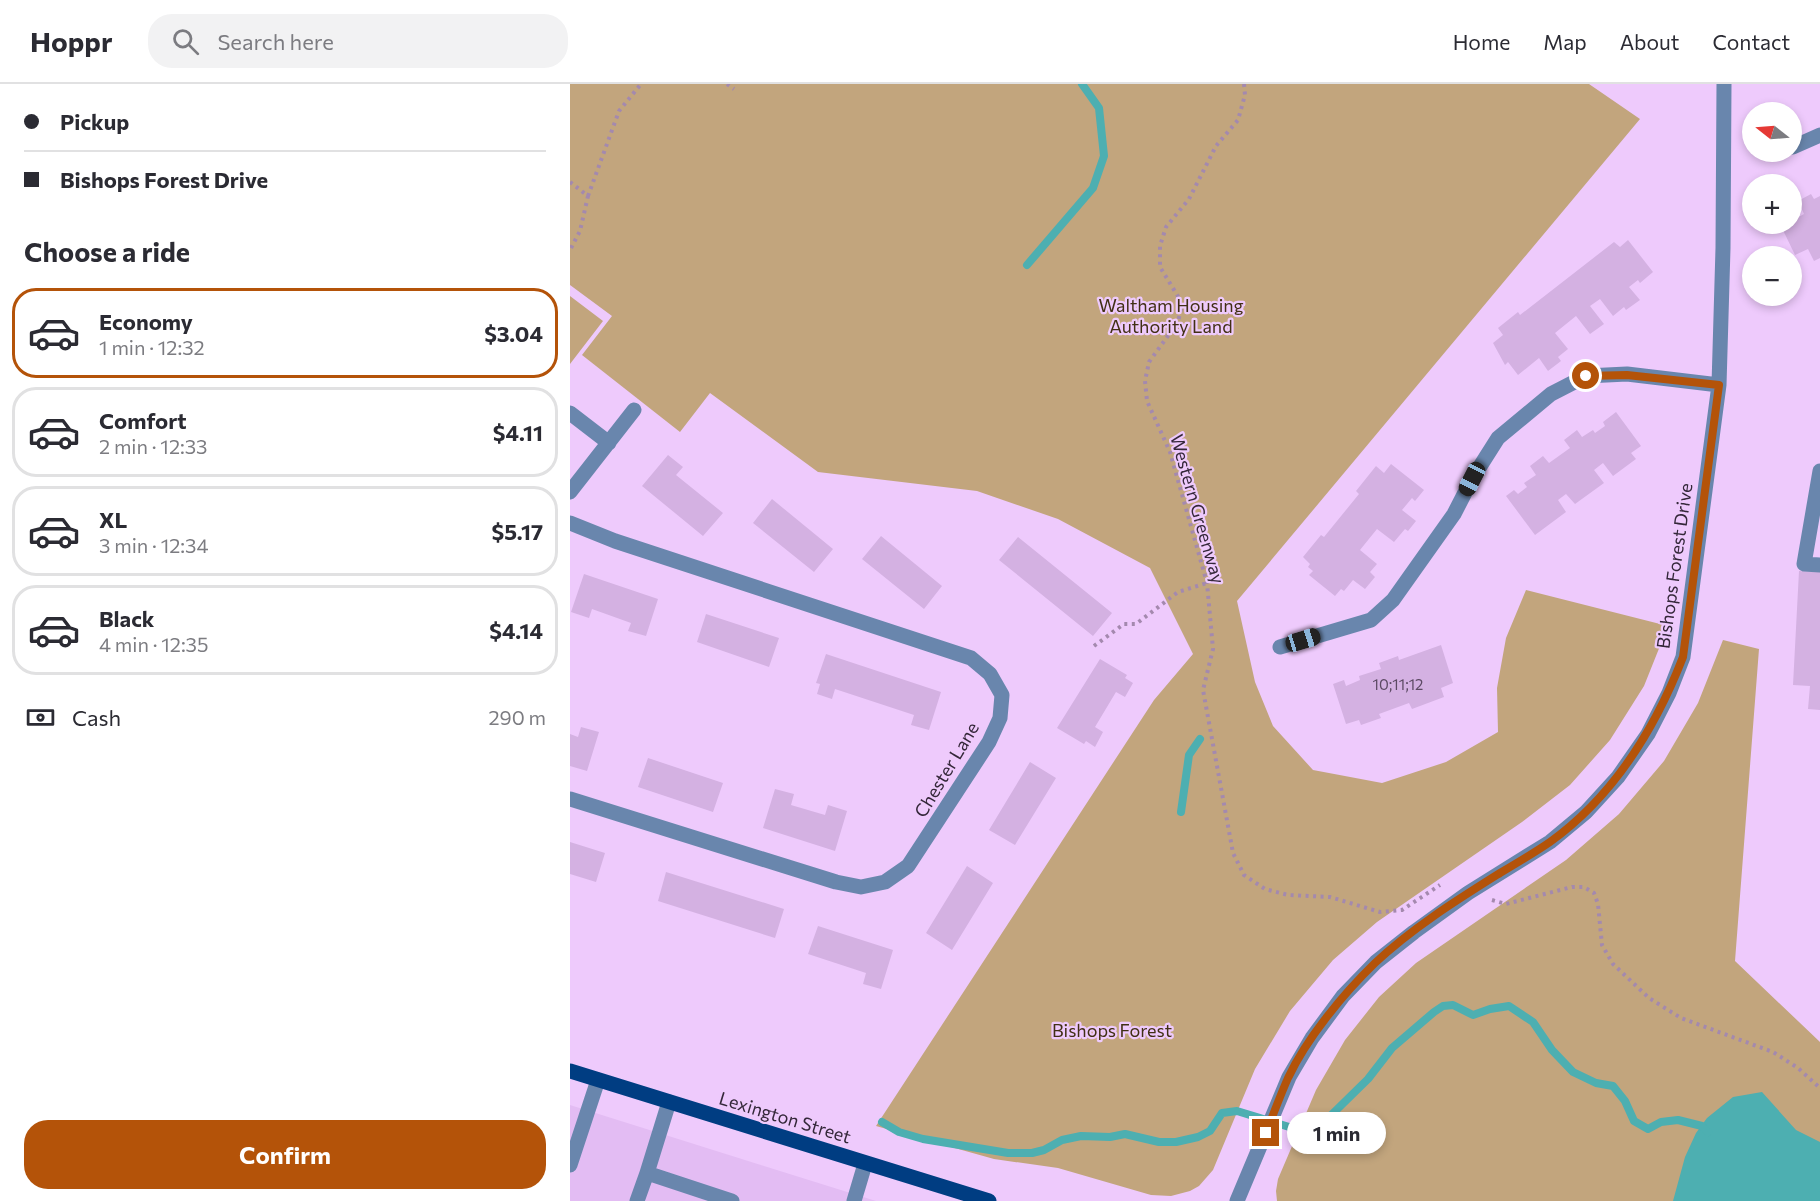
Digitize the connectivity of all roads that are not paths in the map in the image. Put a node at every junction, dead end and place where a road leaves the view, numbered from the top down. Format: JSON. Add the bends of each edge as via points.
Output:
{"nodes":[{"id":1,"x":1724,"y":84,"type":"edge"},
{"id":2,"x":1820,"y":135,"type":"edge"},
{"id":3,"x":1802,"y":143,"type":"edge"},
{"id":4,"x":1719,"y":385,"type":"junction"},
{"id":5,"x":634,"y":410,"type":"dead end"},
{"id":6,"x":570,"y":413,"type":"edge"},
{"id":7,"x":609,"y":443,"type":"junction"},
{"id":8,"x":1820,"y":471,"type":"edge"},
{"id":9,"x":570,"y":492,"type":"edge"},
{"id":10,"x":570,"y":523,"type":"edge"},
{"id":11,"x":1820,"y":565,"type":"edge"},
{"id":12,"x":1280,"y":647,"type":"dead end"},
{"id":13,"x":570,"y":798,"type":"edge"},
{"id":14,"x":570,"y":1071,"type":"edge"},
{"id":15,"x":598,"y":1080,"type":"junction"},
{"id":16,"x":669,"y":1102,"type":"junction"},
{"id":17,"x":573,"y":1144,"type":"edge"},
{"id":18,"x":865,"y":1164,"type":"junction"},
{"id":19,"x":570,"y":1165,"type":"edge"},
{"id":20,"x":646,"y":1173,"type":"junction"},
{"id":21,"x":725,"y":1200,"type":"edge"},
{"id":22,"x":637,"y":1201,"type":"edge"},
{"id":23,"x":854,"y":1201,"type":"edge"},
{"id":24,"x":989,"y":1201,"type":"edge"},
{"id":25,"x":1237,"y":1201,"type":"edge"}],
"edges":[{"from":1,"to":4,"type":"street","name":"Bishops Forest Drive"},
{"from":2,"to":3,"type":"street"},
{"from":4,"to":12,"type":"street","via":[[1627,375],[1586,376],[1551,394],[1498,438],[1454,514],[1393,600],[1371,620]]},
{"from":4,"to":25,"type":"street","name":"Bishops Forest Drive","via":[[1683,657],[1648,734],[1618,777],[1586,812],[1550,842],[1414,932],[1376,962],[1343,996],[1289,1077]]},
{"from":5,"to":7,"type":"street"},
{"from":6,"to":7,"type":"street"},
{"from":7,"to":9,"type":"street"},
{"from":8,"to":11,"type":"street","via":[[1804,564]]},
{"from":10,"to":13,"type":"street","name":"Chester Lane","via":[[971,658],[990,674],[1002,695],[1000,718],[989,742],[908,866],[885,882],[861,887],[836,882]]},
{"from":14,"to":15,"type":"main road","name":"Lexington Street"},
{"from":15,"to":16,"type":"main road","name":"Lexington Street"},
{"from":15,"to":17,"type":"street"},
{"from":16,"to":18,"type":"main road","name":"Lexington Street"},
{"from":16,"to":20,"type":"street"},
{"from":17,"to":19,"type":"street"},
{"from":18,"to":23,"type":"street"},
{"from":18,"to":24,"type":"main road","name":"Lexington Street"},
{"from":20,"to":21,"type":"street"},
{"from":20,"to":22,"type":"street"}]}
